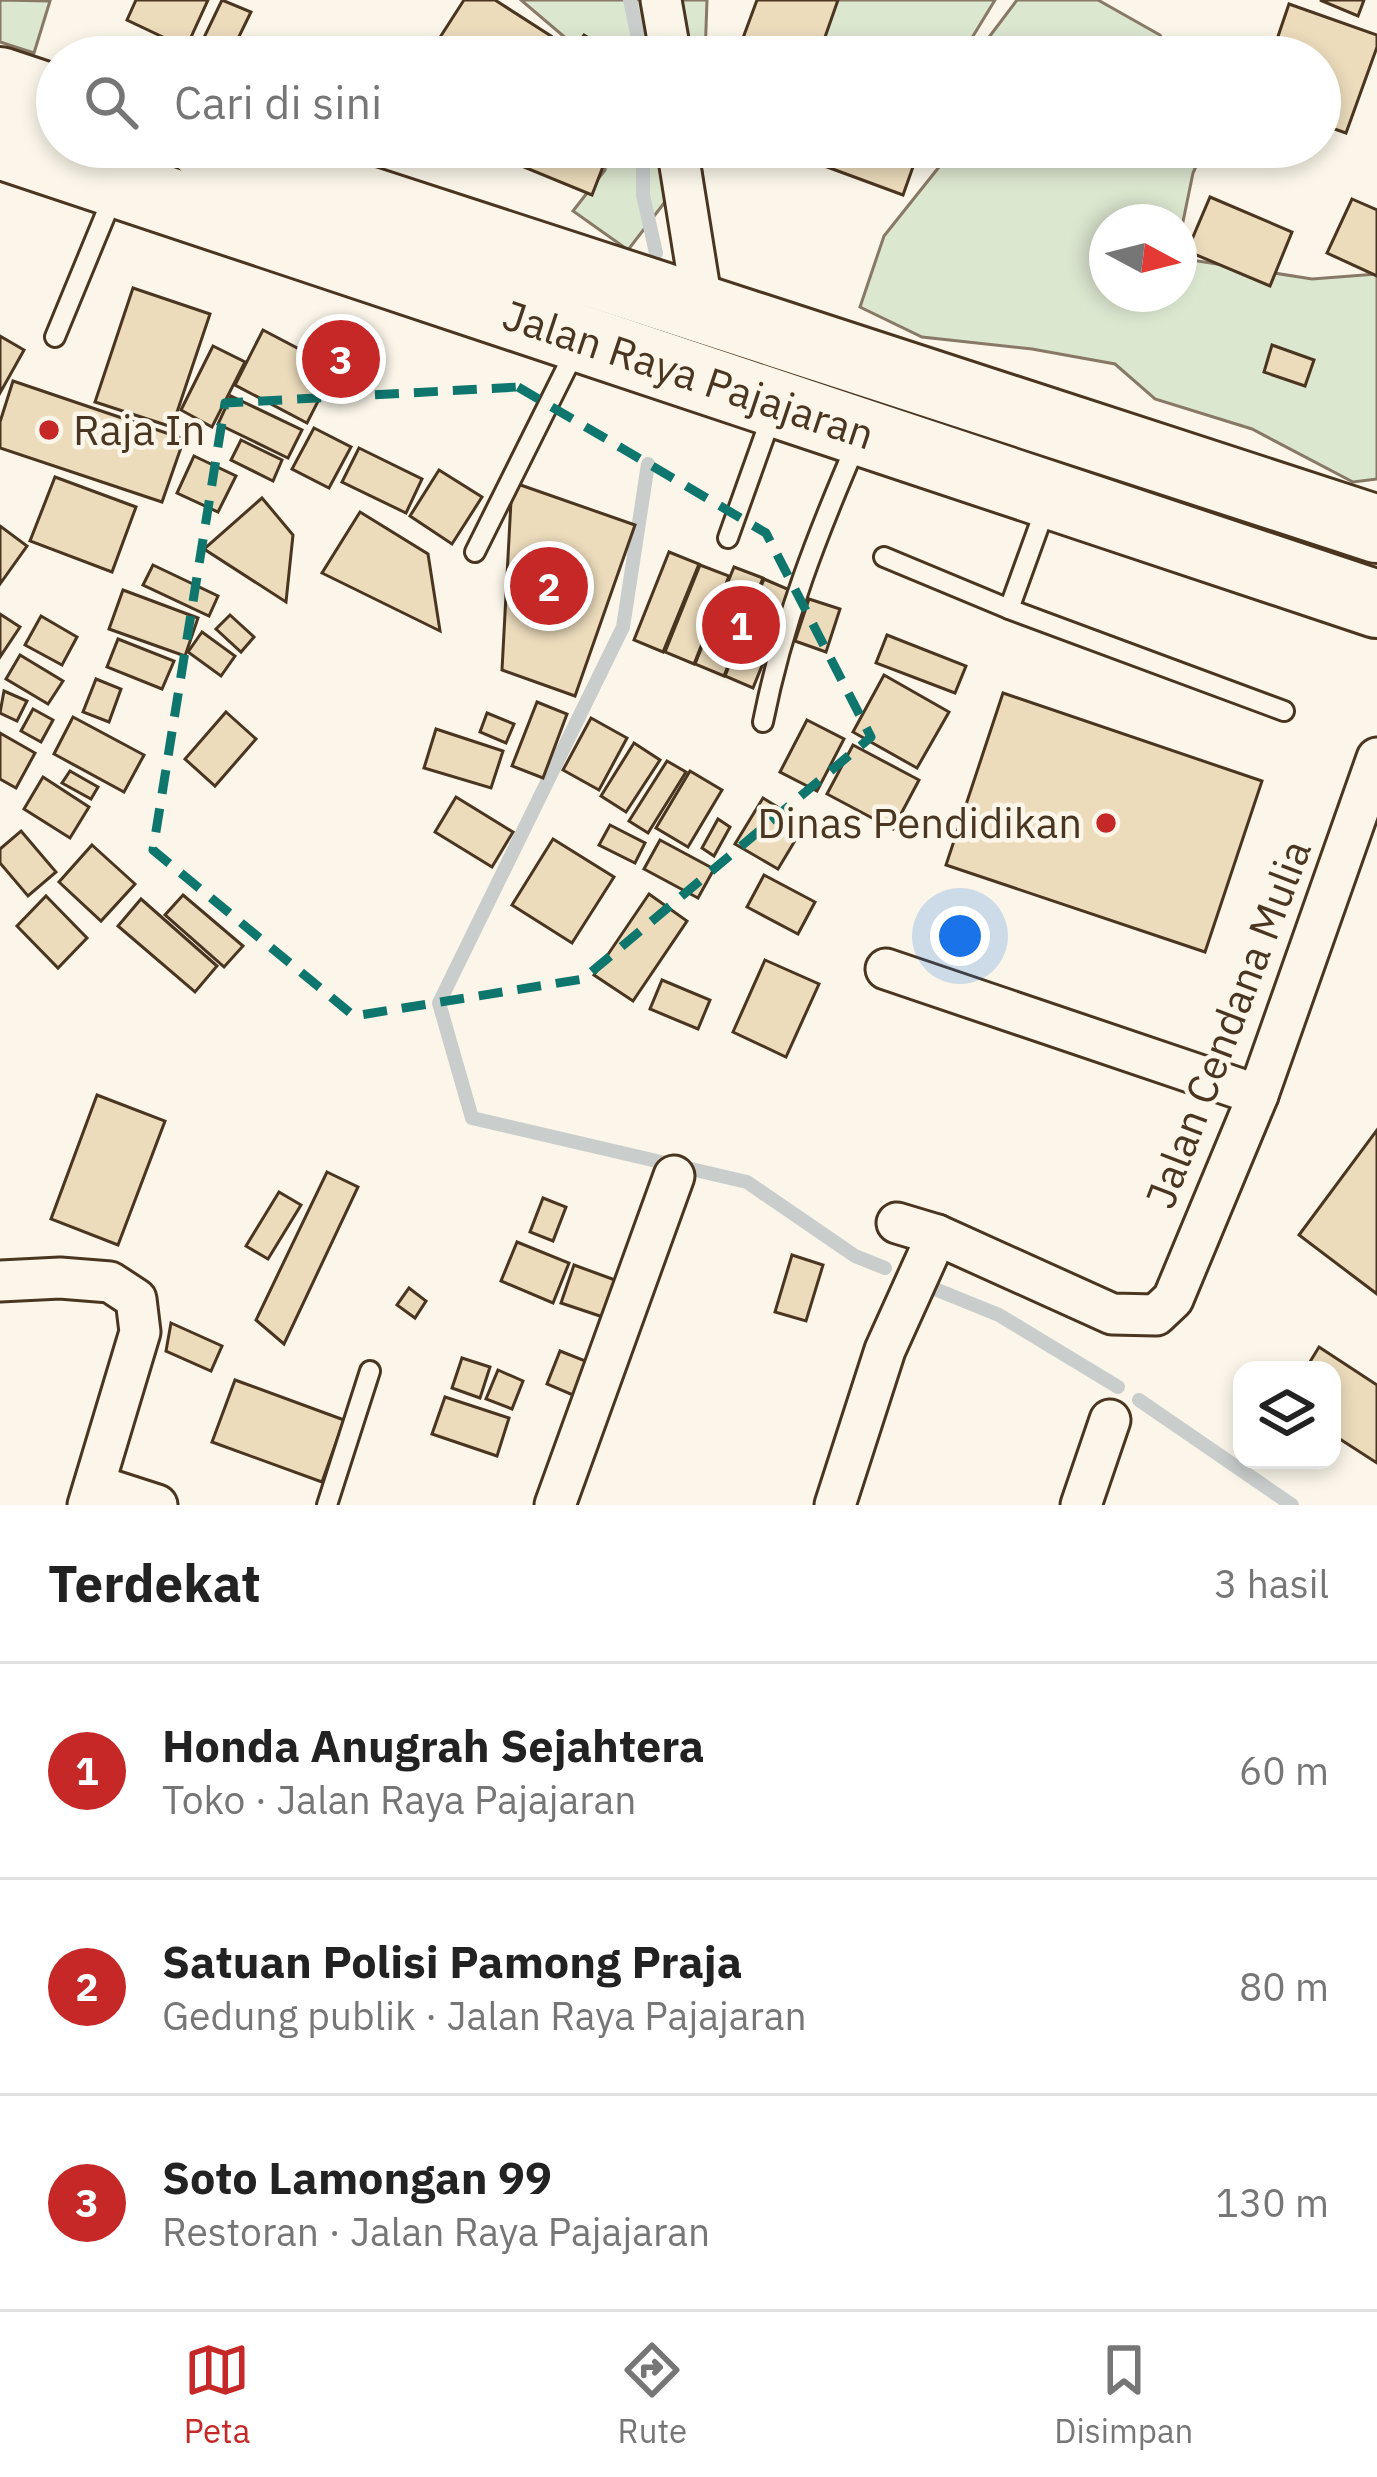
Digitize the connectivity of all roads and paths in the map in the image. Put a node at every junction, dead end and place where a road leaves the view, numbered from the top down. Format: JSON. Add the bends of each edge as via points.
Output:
{"nodes":[{"id":1,"x":661,"y":0,"type":"edge"},
{"id":2,"x":667,"y":36,"type":"edge"},
{"id":3,"x":0,"y":81,"type":"edge"},
{"id":4,"x":36,"y":93,"type":"edge"},
{"id":5,"x":0,"y":145,"type":"edge"},
{"id":6,"x":36,"y":157,"type":"edge"},
{"id":7,"x":70,"y":168,"type":"edge"},
{"id":8,"x":269,"y":168,"type":"edge"},
{"id":9,"x":680,"y":168,"type":"edge"},
{"id":10,"x":118,"y":184,"type":"junction"},
{"id":11,"x":704,"y":309,"type":"junction"},
{"id":12,"x":55,"y":337,"type":"dead end"},
{"id":13,"x":581,"y":337,"type":"junction"},
{"id":14,"x":776,"y":402,"type":"junction"},
{"id":15,"x":862,"y":430,"type":"junction"},
{"id":16,"x":1051,"y":494,"type":"junction"},
{"id":17,"x":1377,"y":529,"type":"edge"},
{"id":18,"x":728,"y":538,"type":"dead end"},
{"id":19,"x":475,"y":552,"type":"dead end"},
{"id":20,"x":884,"y":557,"type":"dead end"},
{"id":21,"x":1377,"y":604,"type":"edge"},
{"id":22,"x":1009,"y":609,"type":"junction"},
{"id":23,"x":1284,"y":711,"type":"dead end"},
{"id":24,"x":763,"y":722,"type":"dead end"},
{"id":25,"x":1377,"y":758,"type":"edge"},
{"id":26,"x":886,"y":969,"type":"dead end"},
{"id":27,"x":1258,"y":1095,"type":"junction"},
{"id":28,"x":674,"y":1176,"type":"dead end"},
{"id":29,"x":897,"y":1223,"type":"dead end"},
{"id":30,"x":937,"y":1235,"type":"junction"},
{"id":31,"x":0,"y":1281,"type":"edge"},
{"id":32,"x":370,"y":1371,"type":"dead end"},
{"id":33,"x":1110,"y":1420,"type":"dead end"},
{"id":34,"x":92,"y":1495,"type":"edge"},
{"id":35,"x":157,"y":1505,"type":"edge"},
{"id":36,"x":327,"y":1505,"type":"edge"},
{"id":37,"x":555,"y":1505,"type":"edge"},
{"id":38,"x":835,"y":1505,"type":"edge"},
{"id":39,"x":1081,"y":1505,"type":"edge"}],
"edges":[{"from":1,"to":2,"type":"street"},
{"from":3,"to":4,"type":"highway"},
{"from":5,"to":6,"type":"highway","name":"Jalan Raya Pajajaran"},
{"from":7,"to":10,"type":"highway","name":"Jalan Raya Pajajaran"},
{"from":8,"to":11,"type":"highway","name":"Jalan Raya Pajajaran"},
{"from":9,"to":11,"type":"street"},
{"from":10,"to":12,"type":"lane"},
{"from":10,"to":13,"type":"highway","name":"Jalan Raya Pajajaran"},
{"from":11,"to":17,"type":"highway","name":"Jalan Raya Pajajaran"},
{"from":13,"to":14,"type":"highway","name":"Jalan Raya Pajajaran"},
{"from":13,"to":19,"type":"lane"},
{"from":14,"to":15,"type":"highway","name":"Jalan Raya Pajajaran"},
{"from":14,"to":18,"type":"lane"},
{"from":15,"to":16,"type":"highway","name":"Jalan Raya Pajajaran"},
{"from":15,"to":24,"type":"lane","via":[[808,553]]},
{"from":16,"to":21,"type":"highway","name":"Jalan Raya Pajajaran"},
{"from":16,"to":22,"type":"lane"},
{"from":20,"to":22,"type":"lane"},
{"from":22,"to":23,"type":"lane"},
{"from":25,"to":27,"type":"street","name":"Jalan Cendana Mulia"},
{"from":26,"to":27,"type":"street"},
{"from":27,"to":30,"type":"street","name":"Jalan Cendana Mulia","via":[[1173,1299],[1156,1315],[1112,1314]]},
{"from":28,"to":37,"type":"street"},
{"from":29,"to":30,"type":"street"},
{"from":30,"to":38,"type":"street","via":[[885,1350]]},
{"from":31,"to":34,"type":"street","via":[[110,1282],[136,1299],[140,1332]]},
{"from":32,"to":36,"type":"lane"},
{"from":33,"to":39,"type":"street"},
{"from":34,"to":35,"type":"street"}]}
